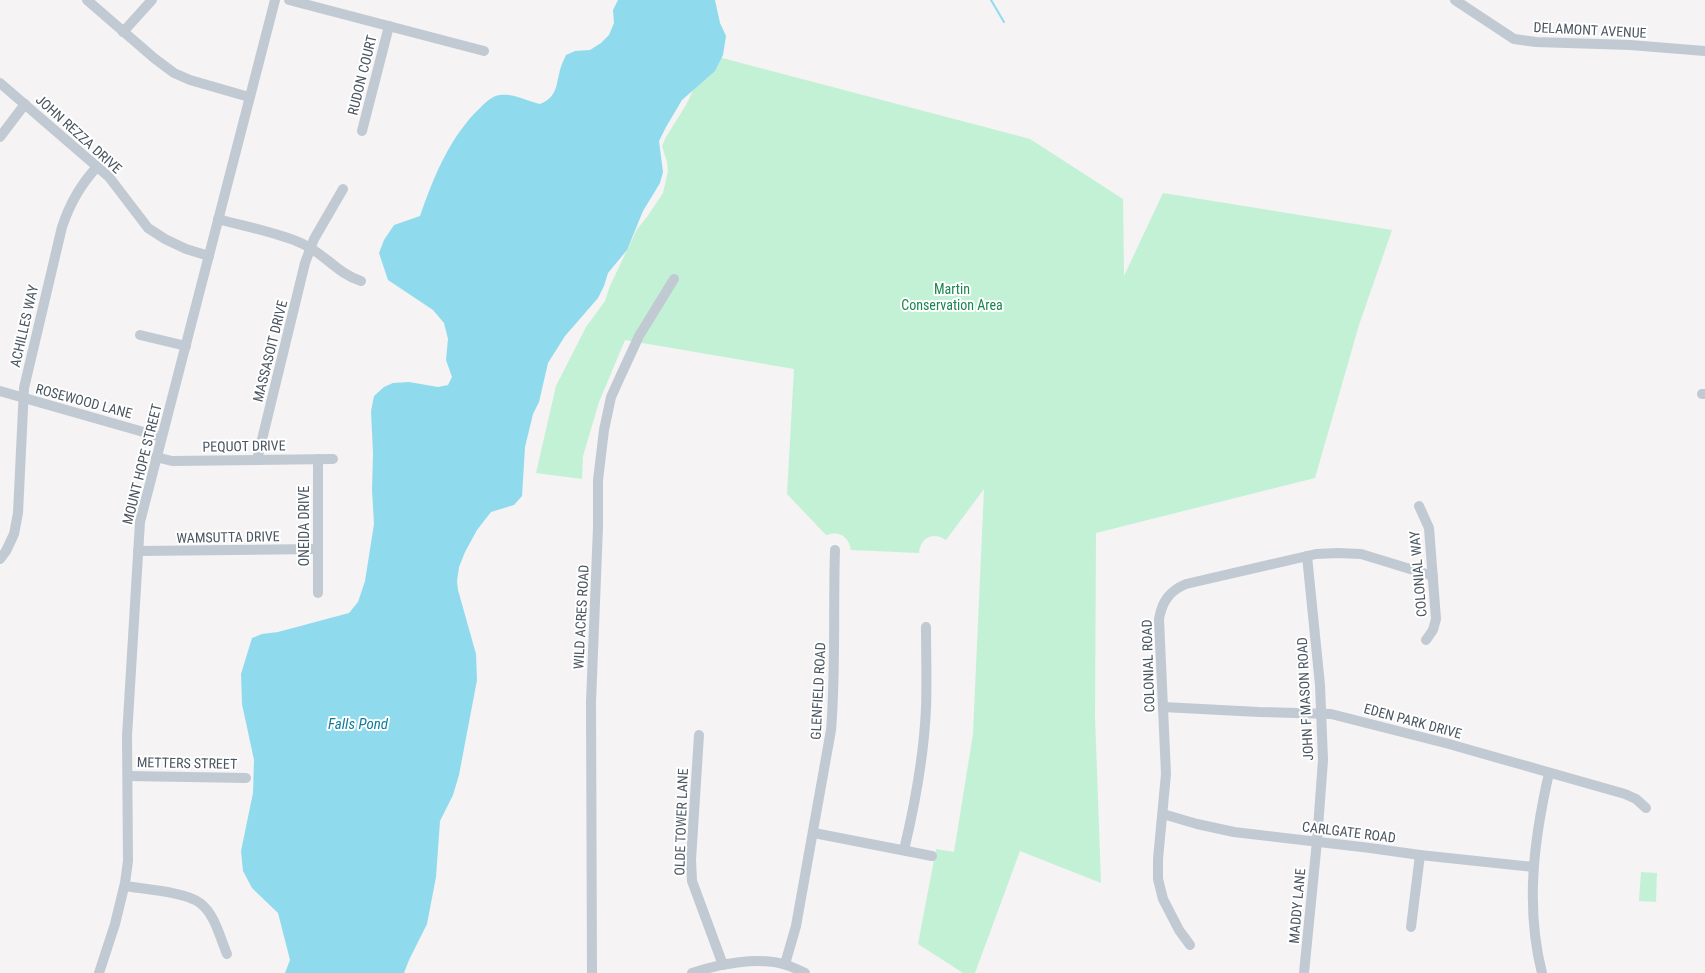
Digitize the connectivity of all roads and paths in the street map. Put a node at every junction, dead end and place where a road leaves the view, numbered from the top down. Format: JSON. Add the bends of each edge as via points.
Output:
{"nodes":[{"id":1,"x":87,"y":0,"type":"edge"},
{"id":2,"x":152,"y":0,"type":"edge"},
{"id":3,"x":275,"y":0,"type":"edge"},
{"id":4,"x":289,"y":0,"type":"edge"},
{"id":5,"x":1455,"y":0,"type":"edge"},
{"id":6,"x":388,"y":26,"type":"junction"},
{"id":7,"x":123,"y":32,"type":"junction"},
{"id":8,"x":484,"y":51,"type":"dead end"},
{"id":9,"x":1705,"y":51,"type":"edge"},
{"id":10,"x":0,"y":83,"type":"edge"},
{"id":11,"x":249,"y":97,"type":"junction"},
{"id":12,"x":25,"y":104,"type":"junction"},
{"id":13,"x":362,"y":131,"type":"dead end"},
{"id":14,"x":0,"y":137,"type":"edge"},
{"id":15,"x":97,"y":167,"type":"junction"},
{"id":16,"x":342,"y":189,"type":"dead end"},
{"id":17,"x":218,"y":219,"type":"junction"},
{"id":18,"x":310,"y":248,"type":"junction"},
{"id":19,"x":208,"y":256,"type":"junction"},
{"id":20,"x":674,"y":279,"type":"dead end"},
{"id":21,"x":361,"y":282,"type":"dead end"},
{"id":22,"x":140,"y":335,"type":"dead end"},
{"id":23,"x":186,"y":346,"type":"junction"},
{"id":24,"x":0,"y":391,"type":"edge"},
{"id":25,"x":23,"y":399,"type":"junction"},
{"id":26,"x":161,"y":437,"type":"junction"},
{"id":27,"x":156,"y":457,"type":"junction"},
{"id":28,"x":333,"y":459,"type":"dead end"},
{"id":29,"x":258,"y":460,"type":"junction"},
{"id":30,"x":318,"y":460,"type":"junction"},
{"id":31,"x":1419,"y":506,"type":"dead end"},
{"id":32,"x":318,"y":550,"type":"junction"},
{"id":33,"x":835,"y":550,"type":"dead end"},
{"id":34,"x":138,"y":551,"type":"junction"},
{"id":35,"x":1307,"y":556,"type":"junction"},
{"id":36,"x":0,"y":559,"type":"edge"},
{"id":37,"x":1433,"y":576,"type":"junction"},
{"id":38,"x":318,"y":593,"type":"dead end"},
{"id":39,"x":926,"y":627,"type":"dead end"},
{"id":40,"x":1426,"y":640,"type":"dead end"},
{"id":41,"x":1163,"y":707,"type":"junction"},
{"id":42,"x":1322,"y":713,"type":"junction"},
{"id":43,"x":699,"y":735,"type":"dead end"},
{"id":44,"x":1549,"y":773,"type":"junction"},
{"id":45,"x":128,"y":776,"type":"junction"},
{"id":46,"x":246,"y":778,"type":"dead end"},
{"id":47,"x":1646,"y":808,"type":"dead end"},
{"id":48,"x":1163,"y":814,"type":"junction"},
{"id":49,"x":814,"y":833,"type":"junction"},
{"id":50,"x":1317,"y":841,"type":"junction"},
{"id":51,"x":904,"y":850,"type":"junction"},
{"id":52,"x":1420,"y":855,"type":"junction"},
{"id":53,"x":932,"y":856,"type":"dead end"},
{"id":54,"x":1534,"y":867,"type":"junction"},
{"id":55,"x":125,"y":886,"type":"junction"},
{"id":56,"x":1411,"y":927,"type":"dead end"},
{"id":57,"x":1190,"y":945,"type":"dead end"},
{"id":58,"x":226,"y":954,"type":"dead end"},
{"id":59,"x":723,"y":964,"type":"junction"},
{"id":60,"x":785,"y":964,"type":"junction"},
{"id":61,"x":100,"y":973,"type":"edge"},
{"id":62,"x":592,"y":973,"type":"edge"},
{"id":63,"x":692,"y":973,"type":"edge"},
{"id":64,"x":804,"y":973,"type":"edge"},
{"id":65,"x":1304,"y":973,"type":"edge"},
{"id":66,"x":1542,"y":973,"type":"edge"}],
"edges":[{"from":1,"to":7,"type":"street"},
{"from":2,"to":7,"type":"street"},
{"from":3,"to":11,"type":"street","name":"MOUNT HOPE STREET"},
{"from":4,"to":6,"type":"street"},
{"from":5,"to":9,"type":"street","name":"DELAMONT AVENUE","via":[[1514,39]]},
{"from":6,"to":8,"type":"street"},
{"from":6,"to":13,"type":"street","name":"RUDON COURT"},
{"from":7,"to":11,"type":"street","via":[[174,73]]},
{"from":10,"to":12,"type":"street","name":"JOHN REZZA DRIVE"},
{"from":11,"to":17,"type":"street","name":"MOUNT HOPE STREET"},
{"from":12,"to":14,"type":"street"},
{"from":12,"to":15,"type":"street","name":"JOHN REZZA DRIVE"},
{"from":15,"to":19,"type":"street","name":"JOHN REZZA DRIVE","via":[[109,177],[148,228],[186,250]]},
{"from":15,"to":25,"type":"street","name":"ACHILLES WAY","via":[[68,209]]},
{"from":16,"to":18,"type":"street","name":"MASSASOIT DRIVE"},
{"from":17,"to":18,"type":"street","via":[[283,236]]},
{"from":17,"to":19,"type":"street","name":"MOUNT HOPE STREET"},
{"from":18,"to":21,"type":"street","via":[[342,273]]},
{"from":18,"to":29,"type":"street","name":"MASSASOIT DRIVE"},
{"from":19,"to":23,"type":"street","name":"MOUNT HOPE STREET"},
{"from":20,"to":62,"type":"street","name":"WILD ACRES ROAD","via":[[639,336],[611,397],[598,480],[591,702]]},
{"from":22,"to":23,"type":"street"},
{"from":23,"to":26,"type":"street","name":"MOUNT HOPE STREET"},
{"from":24,"to":25,"type":"street","name":"ROSEWOOD LANE"},
{"from":25,"to":26,"type":"street","name":"ROSEWOOD LANE"},
{"from":25,"to":36,"type":"street","name":"ACHILLES WAY","via":[[18,513],[14,534]]},
{"from":26,"to":27,"type":"street","name":"MOUNT HOPE STREET"},
{"from":27,"to":29,"type":"street","name":"PEQUOT DRIVE","via":[[172,461]]},
{"from":27,"to":34,"type":"street","name":"MOUNT HOPE STREET","via":[[140,522]]},
{"from":28,"to":30,"type":"street","name":"PEQUOT DRIVE"},
{"from":29,"to":30,"type":"street","name":"PEQUOT DRIVE"},
{"from":30,"to":32,"type":"street","name":"ONEIDA DRIVE"},
{"from":31,"to":37,"type":"street","name":"COLONIAL WAY","via":[[1429,528]]},
{"from":32,"to":34,"type":"street","name":"WAMSUTTA DRIVE"},
{"from":32,"to":38,"type":"street","name":"ONEIDA DRIVE"},
{"from":33,"to":49,"type":"street","name":"GLENFIELD ROAD","via":[[832,720]]},
{"from":34,"to":45,"type":"street","name":"MOUNT HOPE STREET","via":[[127,736]]},
{"from":35,"to":37,"type":"street","name":"COLONIAL ROAD","via":[[1362,554]]},
{"from":35,"to":41,"type":"street","name":"COLONIAL ROAD","via":[[1186,584],[1172,591],[1164,601],[1159,619]]},
{"from":35,"to":42,"type":"street","name":"JOHN F MASON ROAD"},
{"from":37,"to":40,"type":"street","name":"COLONIAL WAY","via":[[1436,619]]},
{"from":39,"to":51,"type":"street","via":[[923,740]]},
{"from":41,"to":42,"type":"street","name":"EDEN PARK DRIVE"},
{"from":41,"to":48,"type":"street","name":"COLONIAL ROAD","via":[[1166,774]]},
{"from":42,"to":44,"type":"street","name":"EDEN PARK DRIVE"},
{"from":42,"to":50,"type":"street","name":"JOHN F MASON ROAD","via":[[1323,770]]},
{"from":43,"to":59,"type":"street","name":"OLDE TOWER LANE","via":[[692,882]]},
{"from":44,"to":47,"type":"street","name":"EDEN PARK DRIVE","via":[[1625,794]]},
{"from":44,"to":54,"type":"street"},
{"from":45,"to":46,"type":"street","name":"METTERS STREET"},
{"from":45,"to":55,"type":"street","name":"MOUNT HOPE STREET"},
{"from":48,"to":50,"type":"street","name":"CARLGATE ROAD","via":[[1234,832]]},
{"from":48,"to":57,"type":"street","name":"COLONIAL ROAD","via":[[1158,879],[1163,899]]},
{"from":49,"to":51,"type":"street"},
{"from":49,"to":60,"type":"street","name":"GLENFIELD ROAD","via":[[796,926]]},
{"from":50,"to":52,"type":"street","name":"CARLGATE ROAD"},
{"from":50,"to":65,"type":"street","name":"MADDY LANE"},
{"from":51,"to":53,"type":"street"},
{"from":52,"to":54,"type":"street","name":"CARLGATE ROAD"},
{"from":52,"to":56,"type":"street"},
{"from":54,"to":66,"type":"street","via":[[1533,922]]},
{"from":55,"to":58,"type":"street","via":[[191,897],[201,903],[209,913]]},
{"from":55,"to":61,"type":"street","name":"MOUNT HOPE STREET"},
{"from":59,"to":60,"type":"street"},
{"from":59,"to":63,"type":"street"},
{"from":60,"to":64,"type":"street"}]}
